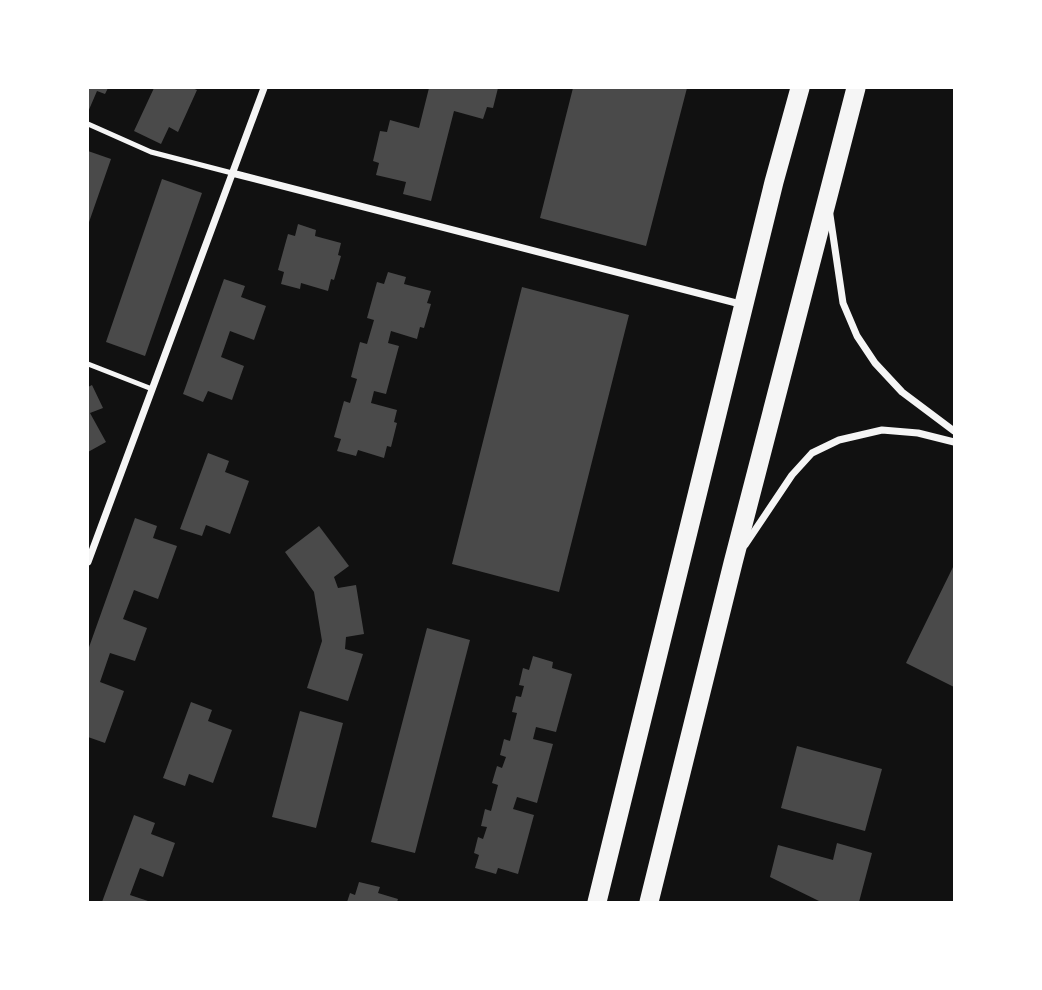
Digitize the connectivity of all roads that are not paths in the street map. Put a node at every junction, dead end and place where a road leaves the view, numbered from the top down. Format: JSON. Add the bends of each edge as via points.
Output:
{"nodes":[{"id":1,"x":264,"y":88,"type":"edge"},
{"id":2,"x":800,"y":88,"type":"edge"},
{"id":3,"x":856,"y":88,"type":"edge"},
{"id":4,"x":88,"y":124,"type":"edge"},
{"id":5,"x":232,"y":173,"type":"junction"},
{"id":6,"x":828,"y":200,"type":"junction"},
{"id":7,"x":744,"y":306,"type":"junction"},
{"id":8,"x":88,"y":364,"type":"edge"},
{"id":9,"x":152,"y":389,"type":"junction"},
{"id":10,"x":954,"y":431,"type":"edge"},
{"id":11,"x":954,"y":442,"type":"edge"},
{"id":12,"x":88,"y":562,"type":"edge"},
{"id":13,"x":733,"y":563,"type":"junction"},
{"id":14,"x":597,"y":902,"type":"edge"},
{"id":15,"x":649,"y":902,"type":"edge"}],
"edges":[{"from":1,"to":5,"type":"street"},
{"from":2,"to":7,"type":"highway"},
{"from":3,"to":6,"type":"highway"},
{"from":4,"to":5,"type":"lane","via":[[151,152]]},
{"from":5,"to":7,"type":"street"},
{"from":5,"to":9,"type":"street"},
{"from":6,"to":10,"type":"street","via":[[843,303],[857,335],[902,392]]},
{"from":6,"to":13,"type":"highway"},
{"from":7,"to":14,"type":"highway"},
{"from":8,"to":9,"type":"lane"},
{"from":9,"to":12,"type":"street"},
{"from":11,"to":13,"type":"street","via":[[882,430],[839,440],[812,453]]},
{"from":13,"to":15,"type":"highway"}]}
